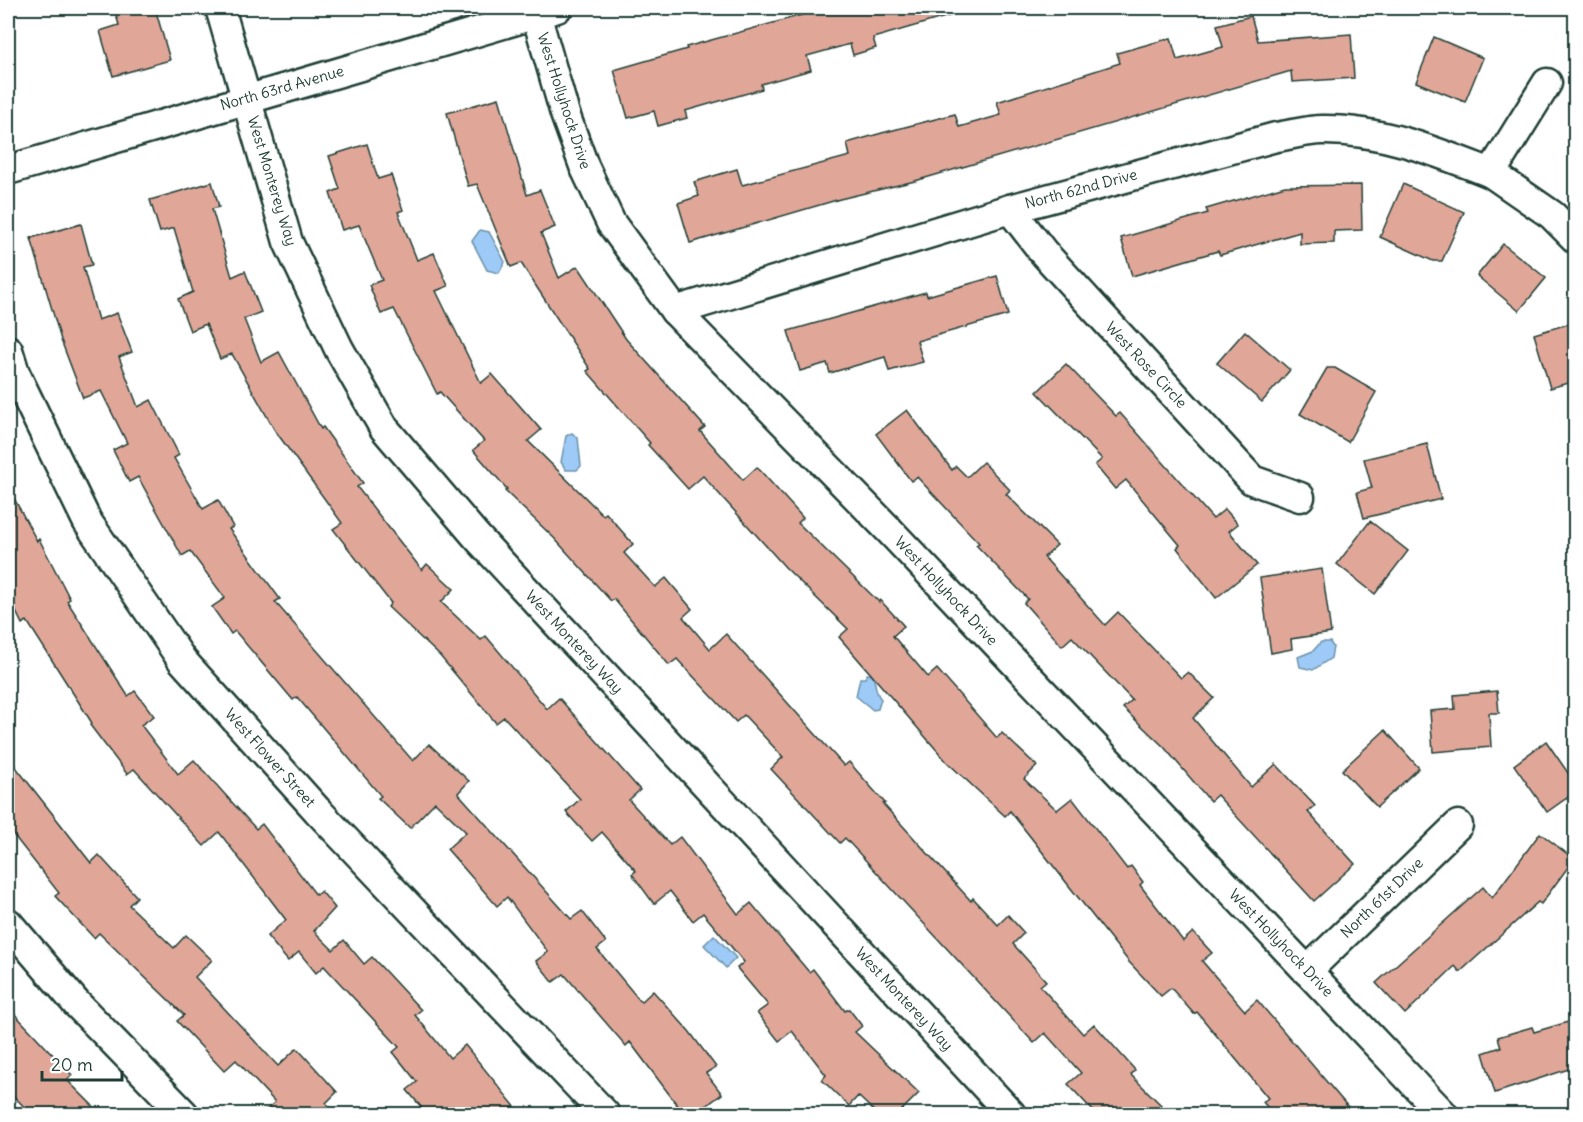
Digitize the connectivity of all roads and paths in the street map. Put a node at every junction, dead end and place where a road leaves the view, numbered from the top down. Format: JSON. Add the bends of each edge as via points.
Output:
{"nodes":[{"id":1,"x":220,"y":8,"type":"edge"},
{"id":2,"x":546,"y":11,"type":"edge"},
{"id":3,"x":1547,"y":83,"type":"dead end"},
{"id":4,"x":247,"y":99,"type":"junction"},
{"id":5,"x":8,"y":170,"type":"edge"},
{"id":6,"x":1491,"y":173,"type":"junction"},
{"id":7,"x":1010,"y":209,"type":"junction"},
{"id":8,"x":1575,"y":239,"type":"edge"},
{"id":9,"x":675,"y":311,"type":"junction"},
{"id":10,"x":8,"y":350,"type":"edge"},
{"id":11,"x":1300,"y":497,"type":"dead end"},
{"id":12,"x":1458,"y":825,"type":"dead end"},
{"id":13,"x":8,"y":923,"type":"edge"},
{"id":14,"x":1307,"y":971,"type":"junction"},
{"id":15,"x":997,"y":1110,"type":"edge"},
{"id":16,"x":184,"y":1114,"type":"edge"},
{"id":17,"x":605,"y":1114,"type":"edge"},
{"id":18,"x":1443,"y":1114,"type":"edge"}],
"edges":[{"from":1,"to":4,"type":"street","name":"West Monterey Way"},
{"from":2,"to":4,"type":"street","name":"North 63rd Avenue"},
{"from":2,"to":9,"type":"street","name":"West Hollyhock Drive","via":[[565,114],[584,166],[611,223]]},
{"from":3,"to":6,"type":"street"},
{"from":4,"to":5,"type":"street","name":"North 63rd Avenue"},
{"from":4,"to":15,"type":"street","name":"West Monterey Way","via":[[288,242],[339,349],[384,428],[476,536]]},
{"from":6,"to":7,"type":"street","name":"North 62nd Drive","via":[[1409,143],[1320,130],[1243,144]]},
{"from":6,"to":8,"type":"street","name":"North 62nd Drive","via":[[1552,215]]},
{"from":7,"to":9,"type":"street","name":"North 62nd Drive"},
{"from":7,"to":11,"type":"street","name":"West Rose Circle","via":[[1044,253],[1252,480]]},
{"from":9,"to":14,"type":"street","name":"West Hollyhock Drive","via":[[888,529]]},
{"from":10,"to":17,"type":"street","name":"West Flower Street","via":[[15,373],[87,521],[182,660],[317,810]]},
{"from":12,"to":14,"type":"street","name":"North 61st Drive"},
{"from":13,"to":16,"type":"street","via":[[76,1003]]},
{"from":14,"to":18,"type":"street","name":"West Hollyhock Drive"}]}
